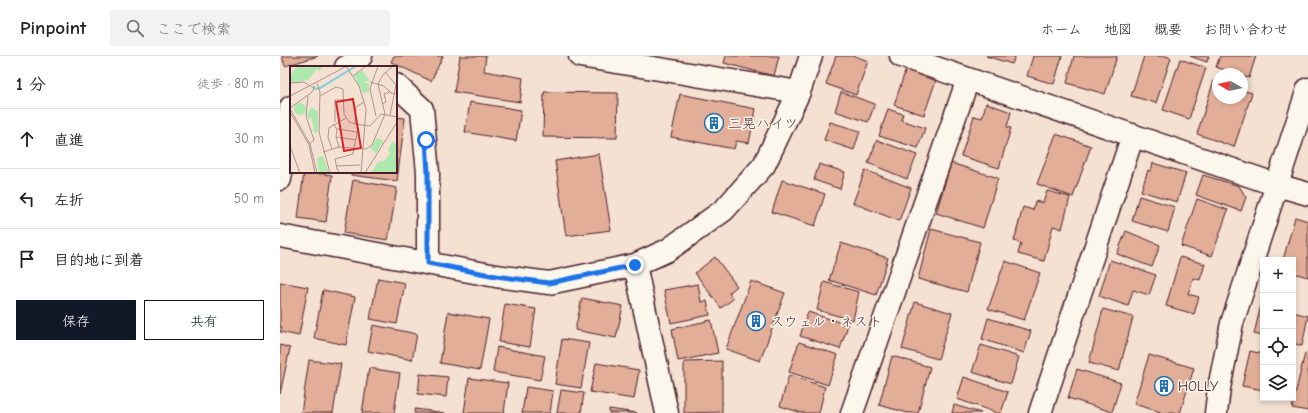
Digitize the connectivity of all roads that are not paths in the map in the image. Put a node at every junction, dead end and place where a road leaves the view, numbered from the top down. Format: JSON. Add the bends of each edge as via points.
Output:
{"nodes":[{"id":1,"x":580,"y":56,"type":"edge"},
{"id":2,"x":811,"y":56,"type":"edge"},
{"id":3,"x":901,"y":56,"type":"edge"},
{"id":4,"x":968,"y":79,"type":"junction"},
{"id":5,"x":397,"y":86,"type":"edge"},
{"id":6,"x":1308,"y":89,"type":"edge"},
{"id":7,"x":799,"y":92,"type":"junction"},
{"id":8,"x":290,"y":113,"type":"edge"},
{"id":9,"x":1133,"y":135,"type":"junction"},
{"id":10,"x":280,"y":179,"type":"edge"},
{"id":11,"x":1277,"y":184,"type":"junction"},
{"id":12,"x":1308,"y":194,"type":"edge"},
{"id":13,"x":280,"y":236,"type":"edge"},
{"id":14,"x":428,"y":263,"type":"junction"},
{"id":15,"x":635,"y":265,"type":"junction"},
{"id":16,"x":667,"y":413,"type":"edge"},
{"id":17,"x":852,"y":413,"type":"edge"},
{"id":18,"x":1040,"y":413,"type":"edge"},
{"id":19,"x":1216,"y":413,"type":"edge"}],
"edges":[{"from":1,"to":7,"type":"street"},
{"from":2,"to":7,"type":"street"},
{"from":3,"to":4,"type":"street"},
{"from":4,"to":9,"type":"street"},
{"from":4,"to":17,"type":"street"},
{"from":5,"to":14,"type":"street","via":[[422,109],[428,173]]},
{"from":6,"to":11,"type":"street"},
{"from":7,"to":15,"type":"street","via":[[764,165],[724,210],[674,246]]},
{"from":8,"to":10,"type":"street"},
{"from":9,"to":11,"type":"street"},
{"from":9,"to":18,"type":"street"},
{"from":11,"to":12,"type":"street"},
{"from":11,"to":19,"type":"street","via":[[1232,323]]},
{"from":13,"to":14,"type":"street"},
{"from":14,"to":15,"type":"street","via":[[549,283]]},
{"from":15,"to":16,"type":"street"}]}
